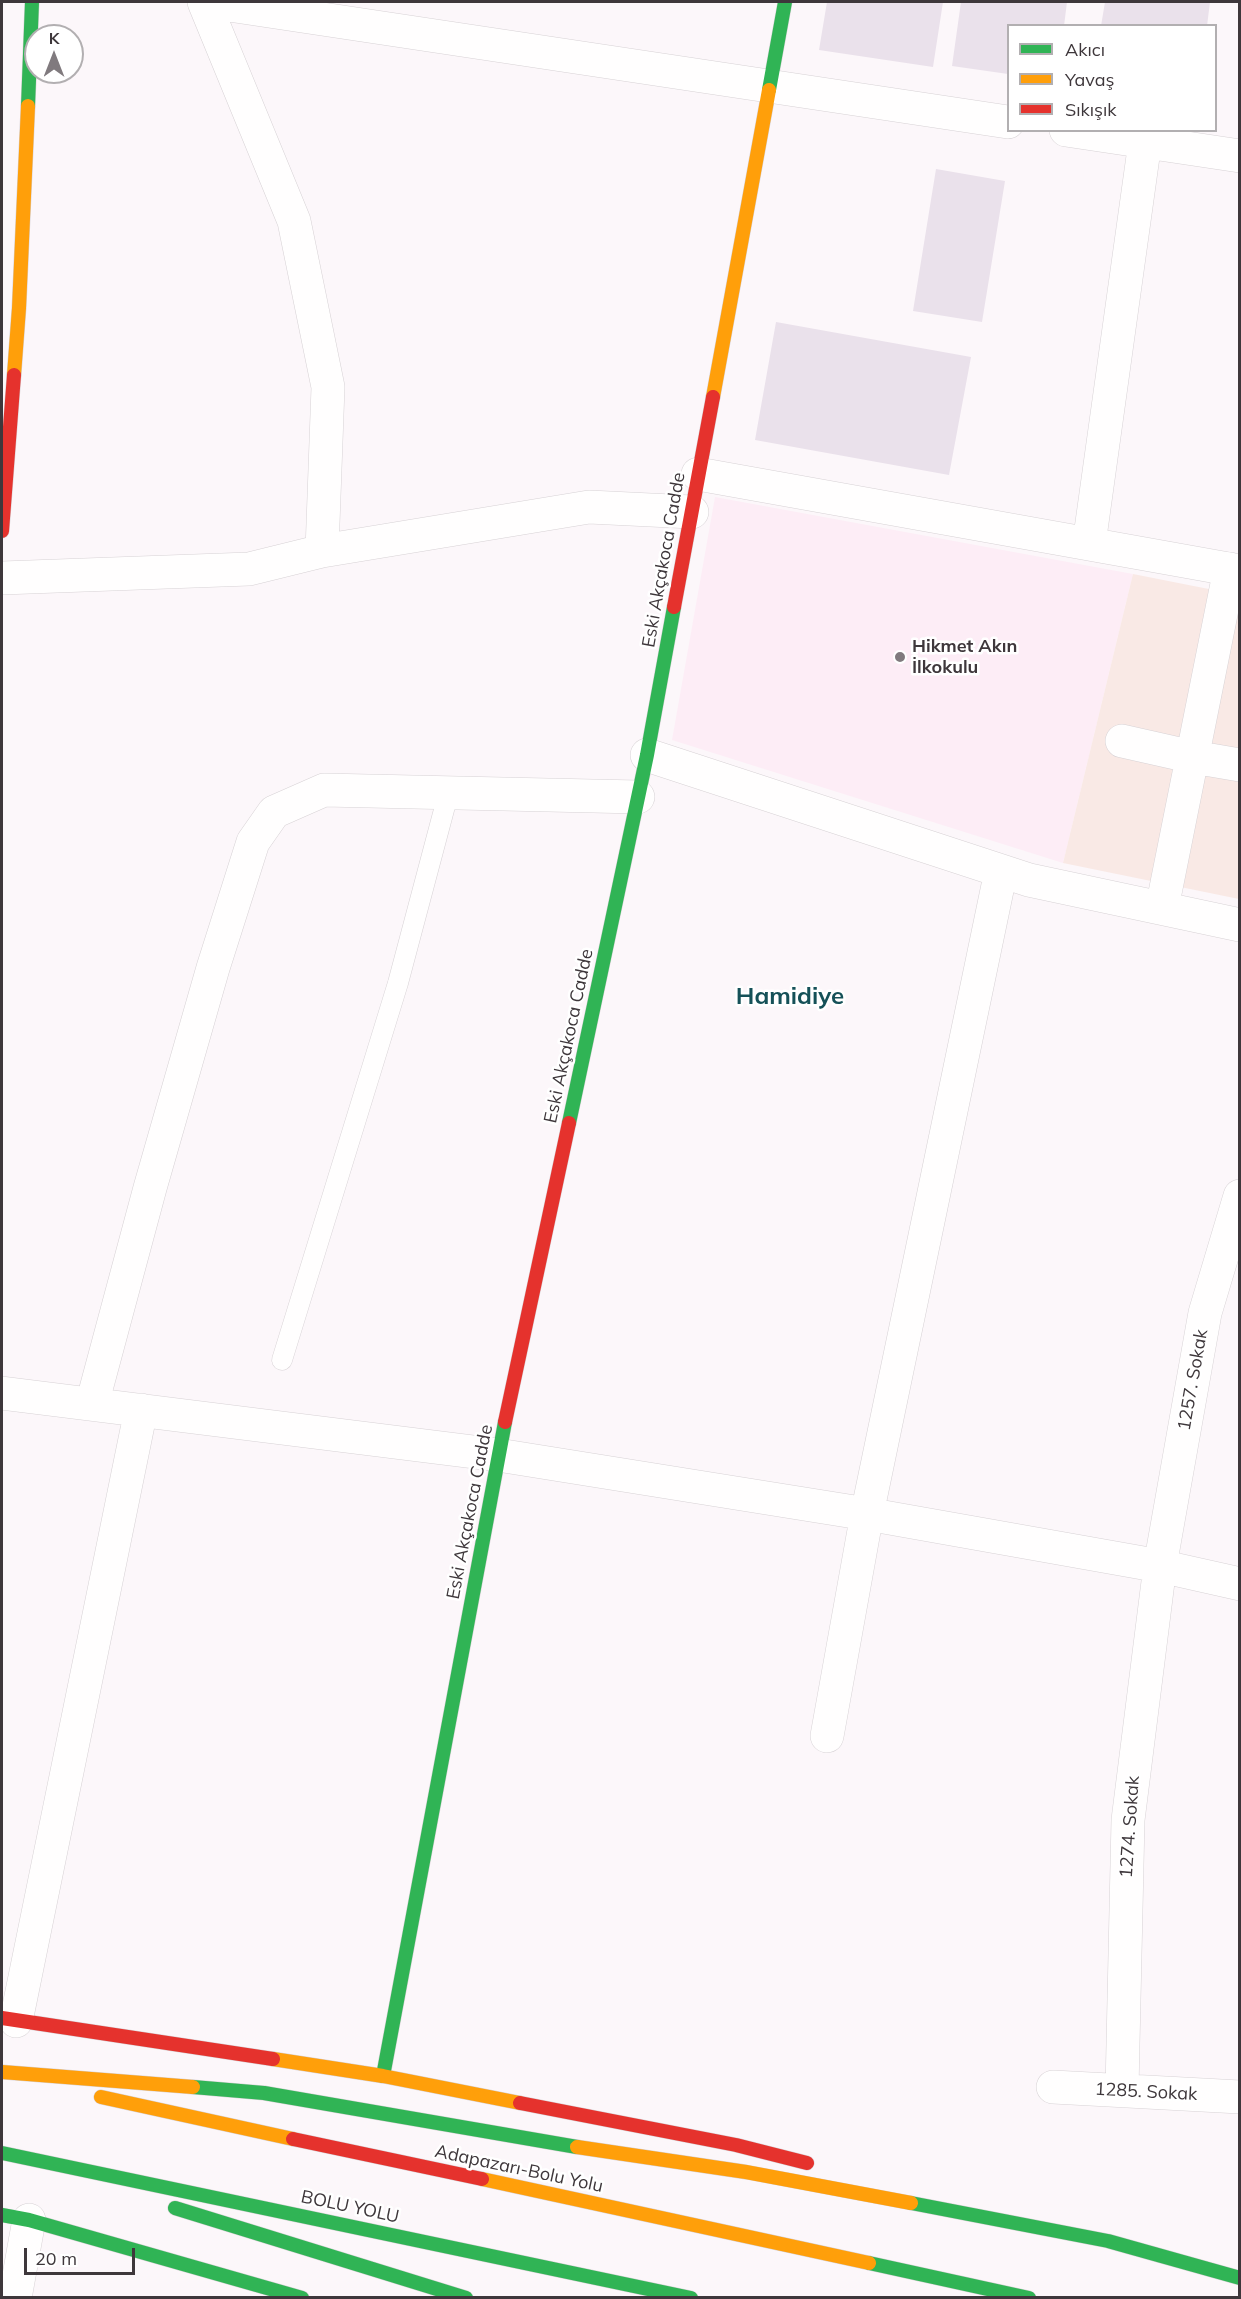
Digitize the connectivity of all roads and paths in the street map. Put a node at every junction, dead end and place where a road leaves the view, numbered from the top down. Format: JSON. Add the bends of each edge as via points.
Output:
{"nodes":[{"id":1,"x":32,"y":2,"type":"edge"},
{"id":2,"x":204,"y":2,"type":"edge"},
{"id":3,"x":209,"y":2,"type":"edge"},
{"id":4,"x":785,"y":2,"type":"edge"},
{"id":5,"x":770,"y":87,"type":"junction"},
{"id":6,"x":1007,"y":122,"type":"edge"},
{"id":7,"x":1079,"y":132,"type":"edge"},
{"id":8,"x":1145,"y":142,"type":"junction"},
{"id":9,"x":1239,"y":156,"type":"edge"},
{"id":10,"x":10,"y":308,"type":"edge"},
{"id":11,"x":698,"y":474,"type":"junction"},
{"id":12,"x":692,"y":512,"type":"junction"},
{"id":13,"x":2,"y":531,"type":"edge"},
{"id":14,"x":1089,"y":544,"type":"junction"},
{"id":15,"x":322,"y":551,"type":"junction"},
{"id":16,"x":1235,"y":570,"type":"edge"},
{"id":17,"x":2,"y":578,"type":"edge"},
{"id":18,"x":1122,"y":741,"type":"dead end"},
{"id":19,"x":646,"y":755,"type":"junction"},
{"id":20,"x":1193,"y":757,"type":"junction"},
{"id":21,"x":1239,"y":765,"type":"edge"},
{"id":22,"x":449,"y":791,"type":"junction"},
{"id":23,"x":638,"y":797,"type":"junction"},
{"id":24,"x":1001,"y":871,"type":"junction"},
{"id":25,"x":1162,"y":908,"type":"junction"},
{"id":26,"x":1239,"y":925,"type":"edge"},
{"id":27,"x":1239,"y":1196,"type":"edge"},
{"id":28,"x":282,"y":1360,"type":"dead end"},
{"id":29,"x":2,"y":1394,"type":"edge"},
{"id":30,"x":92,"y":1404,"type":"junction"},
{"id":31,"x":141,"y":1410,"type":"junction"},
{"id":32,"x":498,"y":1455,"type":"junction"},
{"id":33,"x":867,"y":1514,"type":"junction"},
{"id":34,"x":1160,"y":1566,"type":"junction"},
{"id":35,"x":1239,"y":1584,"type":"edge"},
{"id":36,"x":827,"y":1736,"type":"dead end"},
{"id":37,"x":9,"y":2019,"type":"edge"},
{"id":38,"x":2,"y":2074,"type":"edge"},
{"id":39,"x":383,"y":2076,"type":"junction"},
{"id":40,"x":1053,"y":2087,"type":"dead end"},
{"id":41,"x":1122,"y":2089,"type":"junction"},
{"id":42,"x":1239,"y":2097,"type":"edge"},
{"id":43,"x":3,"y":2153,"type":"edge"},
{"id":44,"x":817,"y":2166,"type":"dead end"},
{"id":45,"x":899,"y":2187,"type":"dead end"},
{"id":46,"x":140,"y":2197,"type":"dead end"},
{"id":47,"x":162,"y":2204,"type":"dead end"},
{"id":48,"x":15,"y":2217,"type":"edge"},
{"id":49,"x":1108,"y":2241,"type":"junction"},
{"id":50,"x":1239,"y":2278,"type":"edge"},
{"id":51,"x":15,"y":2298,"type":"edge"},
{"id":52,"x":302,"y":2298,"type":"edge"},
{"id":53,"x":466,"y":2298,"type":"edge"},
{"id":54,"x":691,"y":2298,"type":"edge"},
{"id":55,"x":1029,"y":2298,"type":"edge"}],
"edges":[{"from":1,"to":10,"type":"main road"},
{"from":2,"to":15,"type":"street","via":[[294,221],[328,387]]},
{"from":3,"to":5,"type":"street"},
{"from":4,"to":5,"type":"main road","name":"Eski Akçakoca Cadde"},
{"from":5,"to":6,"type":"street"},
{"from":5,"to":11,"type":"main road","name":"Eski Akçakoca Cadde"},
{"from":7,"to":8,"type":"street"},
{"from":8,"to":9,"type":"street"},
{"from":8,"to":14,"type":"street"},
{"from":10,"to":13,"type":"main road"},
{"from":11,"to":12,"type":"main road","name":"Eski Akçakoca Cadde"},
{"from":11,"to":14,"type":"street"},
{"from":12,"to":15,"type":"street","via":[[589,507]]},
{"from":12,"to":19,"type":"main road","name":"Eski Akçakoca Cadde"},
{"from":14,"to":16,"type":"street"},
{"from":15,"to":17,"type":"street","via":[[249,569]]},
{"from":16,"to":20,"type":"street"},
{"from":18,"to":20,"type":"street"},
{"from":19,"to":23,"type":"main road","name":"Eski Akçakoca Cadde"},
{"from":19,"to":24,"type":"street"},
{"from":20,"to":21,"type":"street"},
{"from":20,"to":25,"type":"street"},
{"from":22,"to":23,"type":"street"},
{"from":22,"to":28,"type":"lane","via":[[398,983]]},
{"from":22,"to":30,"type":"street","via":[[324,790],[274,812],[253,842],[213,968]]},
{"from":23,"to":32,"type":"main road","name":"Eski Akçakoca Cadde"},
{"from":24,"to":25,"type":"street"},
{"from":24,"to":33,"type":"street"},
{"from":25,"to":26,"type":"street"},
{"from":27,"to":34,"type":"street","name":"1257. Sokak","via":[[1205,1313]]},
{"from":29,"to":30,"type":"street"},
{"from":30,"to":31,"type":"street"},
{"from":31,"to":32,"type":"street"},
{"from":31,"to":37,"type":"street"},
{"from":32,"to":33,"type":"street"},
{"from":32,"to":39,"type":"main road","name":"Eski Akçakoca Cadde"},
{"from":33,"to":34,"type":"street"},
{"from":33,"to":36,"type":"street"},
{"from":34,"to":35,"type":"street"},
{"from":34,"to":41,"type":"street","name":"1274. Sokak","via":[[1128,1820]]},
{"from":37,"to":39,"type":"main road"},
{"from":38,"to":49,"type":"main road","via":[[264,2093],[507,2136],[746,2172]]},
{"from":38,"to":55,"type":"main road","name":"Adapazarı-Bolu Yolu"},
{"from":39,"to":44,"type":"main road","via":[[736,2145]]},
{"from":40,"to":41,"type":"street","name":"1285. Sokak"},
{"from":41,"to":42,"type":"street","name":"1285. Sokak"},
{"from":43,"to":46,"type":"main road"},
{"from":43,"to":54,"type":"main road","name":"BOLU YOLU"},
{"from":45,"to":49,"type":"main road"},
{"from":47,"to":53,"type":"main road"},
{"from":48,"to":51,"type":"street"},
{"from":48,"to":52,"type":"main road"},
{"from":49,"to":50,"type":"main road"}]}
